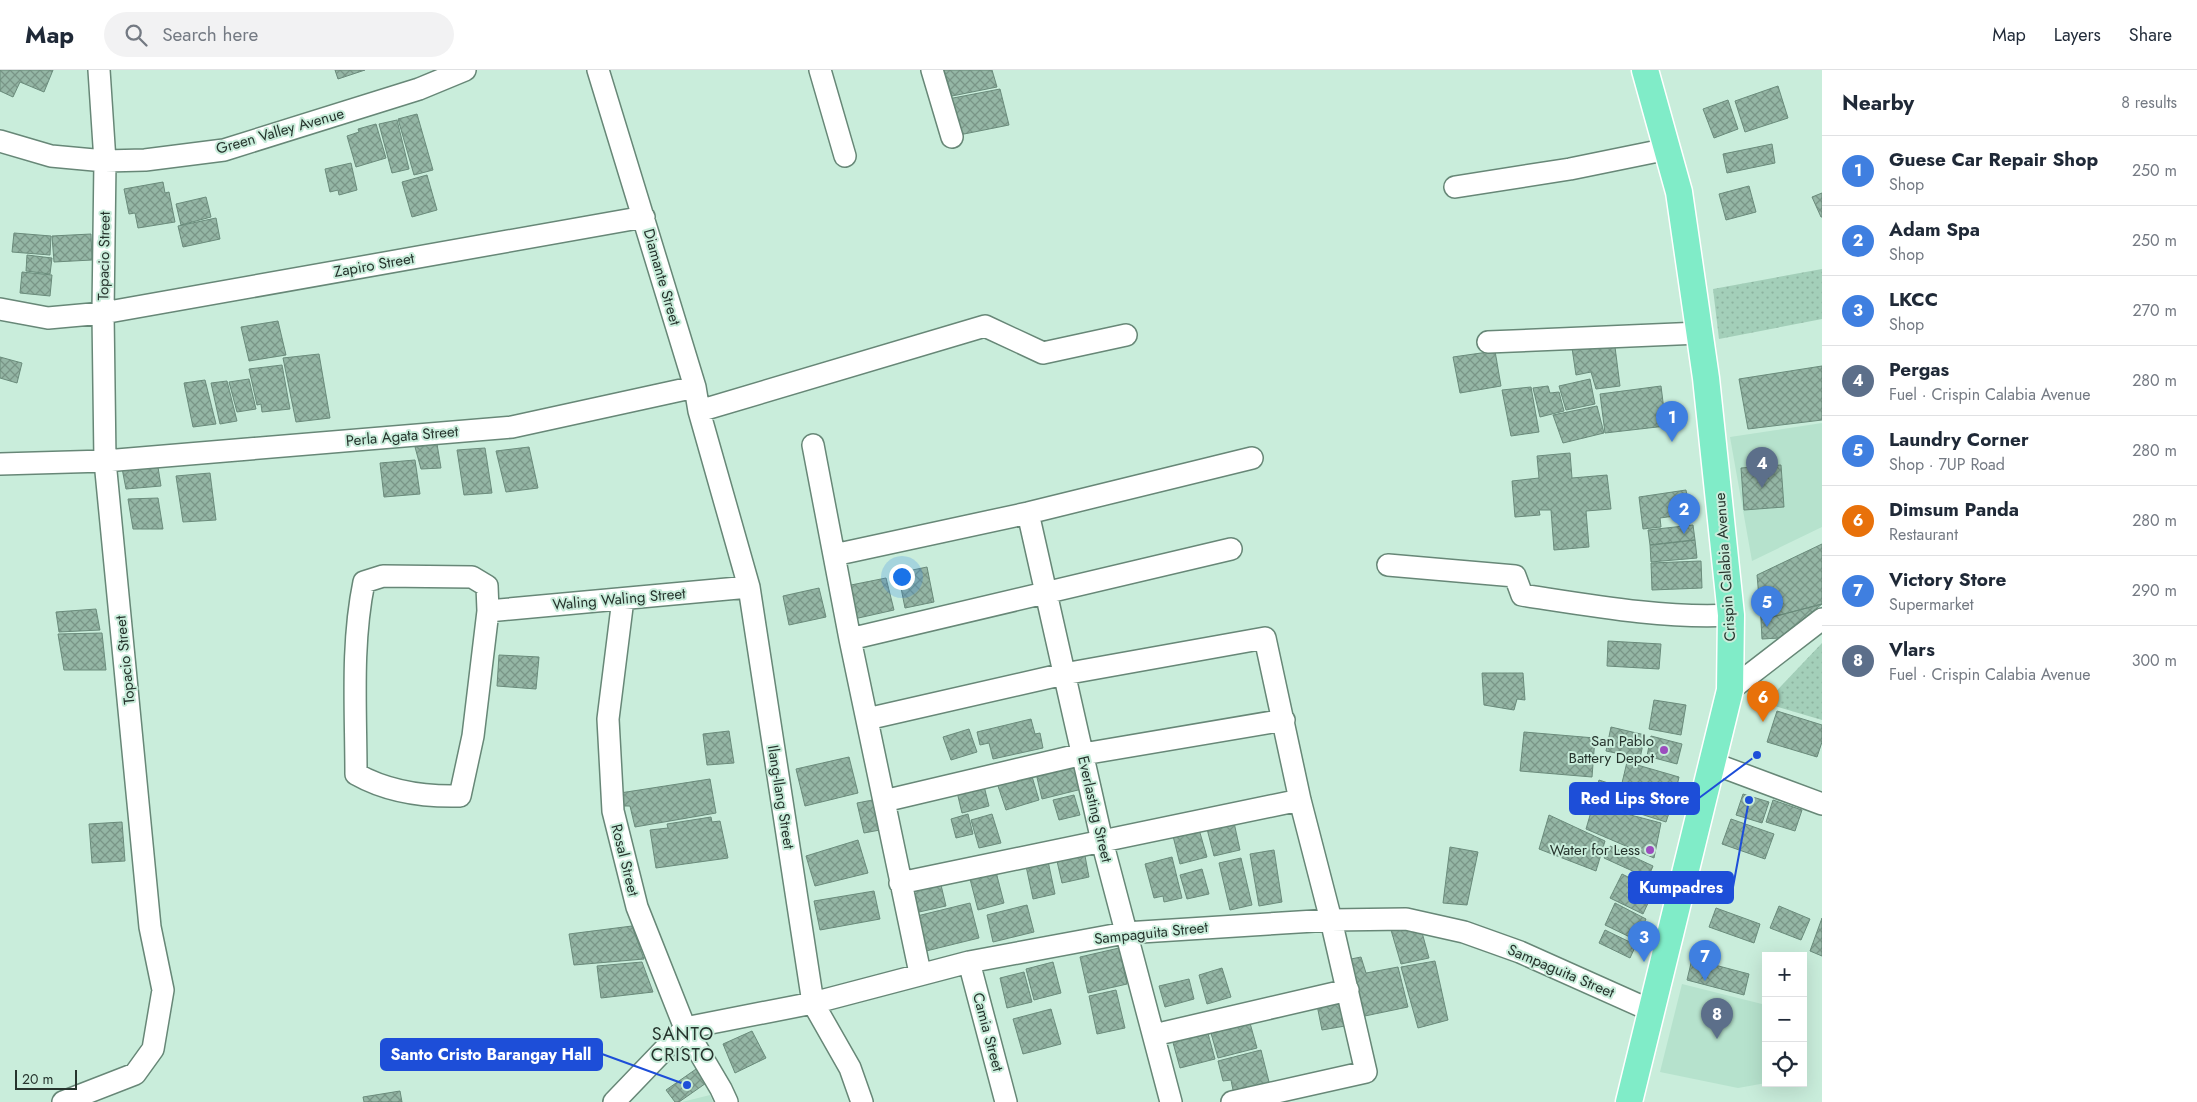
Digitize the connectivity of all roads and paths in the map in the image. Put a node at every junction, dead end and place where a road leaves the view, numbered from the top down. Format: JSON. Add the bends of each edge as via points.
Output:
{"nodes":[{"id":1,"x":98,"y":70,"type":"edge"},
{"id":2,"x":465,"y":70,"type":"edge"},
{"id":3,"x":598,"y":70,"type":"edge"},
{"id":4,"x":820,"y":70,"type":"edge"},
{"id":5,"x":932,"y":70,"type":"edge"},
{"id":6,"x":1645,"y":70,"type":"edge"},
{"id":7,"x":952,"y":137,"type":"dead end"},
{"id":8,"x":0,"y":141,"type":"edge"},
{"id":9,"x":1668,"y":149,"type":"junction"},
{"id":10,"x":845,"y":156,"type":"dead end"},
{"id":11,"x":105,"y":161,"type":"junction"},
{"id":12,"x":1455,"y":187,"type":"dead end"},
{"id":13,"x":644,"y":217,"type":"junction"},
{"id":14,"x":0,"y":309,"type":"edge"},
{"id":15,"x":103,"y":313,"type":"junction"},
{"id":16,"x":1700,"y":332,"type":"junction"},
{"id":17,"x":1126,"y":335,"type":"dead end"},
{"id":18,"x":1488,"y":342,"type":"dead end"},
{"id":19,"x":695,"y":387,"type":"junction"},
{"id":20,"x":699,"y":411,"type":"junction"},
{"id":21,"x":813,"y":446,"type":"dead end"},
{"id":22,"x":1252,"y":458,"type":"dead end"},
{"id":23,"x":105,"y":461,"type":"junction"},
{"id":24,"x":0,"y":464,"type":"edge"},
{"id":25,"x":720,"y":485,"type":"joint"},
{"id":26,"x":1028,"y":513,"type":"junction"},
{"id":27,"x":1231,"y":549,"type":"dead end"},
{"id":28,"x":834,"y":555,"type":"junction"},
{"id":29,"x":1388,"y":565,"type":"dead end"},
{"id":30,"x":749,"y":587,"type":"junction"},
{"id":31,"x":1046,"y":594,"type":"junction"},
{"id":32,"x":623,"y":599,"type":"junction"},
{"id":33,"x":488,"y":611,"type":"junction"},
{"id":34,"x":1732,"y":615,"type":"junction"},
{"id":35,"x":1822,"y":619,"type":"edge"},
{"id":36,"x":850,"y":639,"type":"junction"},
{"id":37,"x":1064,"y":674,"type":"junction"},
{"id":38,"x":1730,"y":690,"type":"junction"},
{"id":39,"x":867,"y":719,"type":"junction"},
{"id":40,"x":1284,"y":720,"type":"junction"},
{"id":41,"x":1083,"y":754,"type":"junction"},
{"id":42,"x":1712,"y":763,"type":"junction"},
{"id":43,"x":1300,"y":800,"type":"junction"},
{"id":44,"x":884,"y":801,"type":"junction"},
{"id":45,"x":1822,"y":804,"type":"edge"},
{"id":46,"x":1102,"y":841,"type":"junction"},
{"id":47,"x":900,"y":883,"type":"junction"},
{"id":48,"x":1332,"y":920,"type":"junction"},
{"id":49,"x":1125,"y":933,"type":"junction"},
{"id":50,"x":969,"y":962,"type":"junction"},
{"id":51,"x":920,"y":974,"type":"junction"},
{"id":52,"x":1348,"y":990,"type":"junction"},
{"id":53,"x":813,"y":1003,"type":"junction"},
{"id":54,"x":1652,"y":1010,"type":"junction"},
{"id":55,"x":685,"y":1028,"type":"junction"},
{"id":56,"x":1154,"y":1035,"type":"junction"},
{"id":57,"x":63,"y":1102,"type":"edge"},
{"id":58,"x":614,"y":1102,"type":"edge"},
{"id":59,"x":727,"y":1102,"type":"edge"},
{"id":60,"x":862,"y":1102,"type":"edge"},
{"id":61,"x":1006,"y":1102,"type":"edge"},
{"id":62,"x":1171,"y":1102,"type":"edge"},
{"id":63,"x":1232,"y":1102,"type":"edge"},
{"id":64,"x":1629,"y":1102,"type":"edge"}],
"edges":[{"from":1,"to":11,"type":"street","name":"Topacio Street"},
{"from":2,"to":11,"type":"street","name":"Green Valley Avenue","via":[[419,89],[224,150],[145,160]]},
{"from":3,"to":13,"type":"street","name":"Diamante Street"},
{"from":4,"to":10,"type":"street"},
{"from":5,"to":7,"type":"street"},
{"from":6,"to":9,"type":"main road","name":"Crispin Calabia Avenue"},
{"from":8,"to":11,"type":"street","name":"Green Valley Avenue","via":[[51,156]]},
{"from":9,"to":12,"type":"street"},
{"from":9,"to":16,"type":"main road","name":"Crispin Calabia Avenue","via":[[1679,192]]},
{"from":11,"to":15,"type":"street","name":"Topacio Street"},
{"from":13,"to":15,"type":"street","name":"Zapiro Street"},
{"from":13,"to":19,"type":"street","name":"Diamante Street"},
{"from":14,"to":15,"type":"street","name":"Zapiro Street","via":[[48,318]]},
{"from":15,"to":23,"type":"street","name":"Topacio Street"},
{"from":16,"to":18,"type":"street"},
{"from":16,"to":34,"type":"main road","name":"Crispin Calabia Avenue"},
{"from":17,"to":20,"type":"street","via":[[1043,353],[985,326]]},
{"from":19,"to":20,"type":"street","name":"Diamante Street"},
{"from":19,"to":23,"type":"street","name":"Perla Agata Street","via":[[512,427]]},
{"from":20,"to":25,"type":"street","name":"Diamante Street"},
{"from":21,"to":28,"type":"street"},
{"from":22,"to":26,"type":"street"},
{"from":23,"to":24,"type":"street","name":"Perla Agata Street"},
{"from":23,"to":57,"type":"street","name":"Topacio Street","via":[[150,927],[164,990],[153,1049],[135,1074]]},
{"from":25,"to":30,"type":"street","name":"Ilang-Ilang Street"},
{"from":26,"to":28,"type":"street"},
{"from":26,"to":31,"type":"street","name":"Everlasting Street"},
{"from":27,"to":31,"type":"street"},
{"from":28,"to":36,"type":"street"},
{"from":29,"to":34,"type":"street","via":[[1515,576],[1522,595],[1569,602],[1698,617]]},
{"from":30,"to":32,"type":"street","name":"Waling Waling Street"},
{"from":30,"to":53,"type":"street","name":"Ilang-Ilang Street"},
{"from":31,"to":36,"type":"street"},
{"from":31,"to":37,"type":"street","name":"Everlasting Street"},
{"from":32,"to":33,"type":"street","name":"Waling Waling Street"},
{"from":32,"to":55,"type":"street","name":"Rosal Street","via":[[608,719],[613,811],[637,908]]},
{"from":33,"to":33,"type":"street","via":[[473,736],[460,796],[431,797],[376,785],[356,774],[354,696],[359,606],[364,582],[383,576],[472,577],[487,586]]},
{"from":34,"to":38,"type":"main road","name":"Crispin Calabia Avenue"},
{"from":35,"to":38,"type":"street"},
{"from":36,"to":39,"type":"street"},
{"from":37,"to":39,"type":"street"},
{"from":37,"to":40,"type":"street","via":[[1265,638]]},
{"from":37,"to":41,"type":"street","name":"Everlasting Street"},
{"from":38,"to":42,"type":"main road","name":"Crispin Calabia Avenue"},
{"from":39,"to":44,"type":"street"},
{"from":40,"to":41,"type":"street"},
{"from":40,"to":43,"type":"street"},
{"from":41,"to":44,"type":"street"},
{"from":41,"to":46,"type":"street","name":"Everlasting Street"},
{"from":42,"to":45,"type":"street"},
{"from":42,"to":54,"type":"main road","name":"Crispin Calabia Avenue"},
{"from":43,"to":46,"type":"street"},
{"from":43,"to":48,"type":"street"},
{"from":44,"to":47,"type":"street"},
{"from":46,"to":47,"type":"street"},
{"from":46,"to":49,"type":"street","name":"Everlasting Street"},
{"from":47,"to":51,"type":"street"},
{"from":48,"to":49,"type":"street","name":"Sampaguita Street"},
{"from":48,"to":52,"type":"street"},
{"from":48,"to":54,"type":"street","name":"Sampaguita Street","via":[[1406,919],[1456,930],[1520,952]]},
{"from":49,"to":50,"type":"street","name":"Sampaguita Street"},
{"from":49,"to":56,"type":"street","name":"Everlasting Street"},
{"from":50,"to":51,"type":"street","name":"Sampaguita Street"},
{"from":50,"to":61,"type":"street","name":"Camia Street"},
{"from":51,"to":53,"type":"street","name":"Sampaguita Street"},
{"from":52,"to":56,"type":"street"},
{"from":52,"to":63,"type":"street","via":[[1366,1072]]},
{"from":53,"to":55,"type":"street","name":"Sampaguita Street"},
{"from":53,"to":60,"type":"street","name":"Ilang-Ilang Street","via":[[850,1068]]},
{"from":54,"to":64,"type":"main road","name":"Crispin Calabia Avenue"},
{"from":55,"to":58,"type":"street"},
{"from":55,"to":59,"type":"street","name":"Rosal Street"},
{"from":56,"to":62,"type":"street","name":"Everlasting Street"}]}
